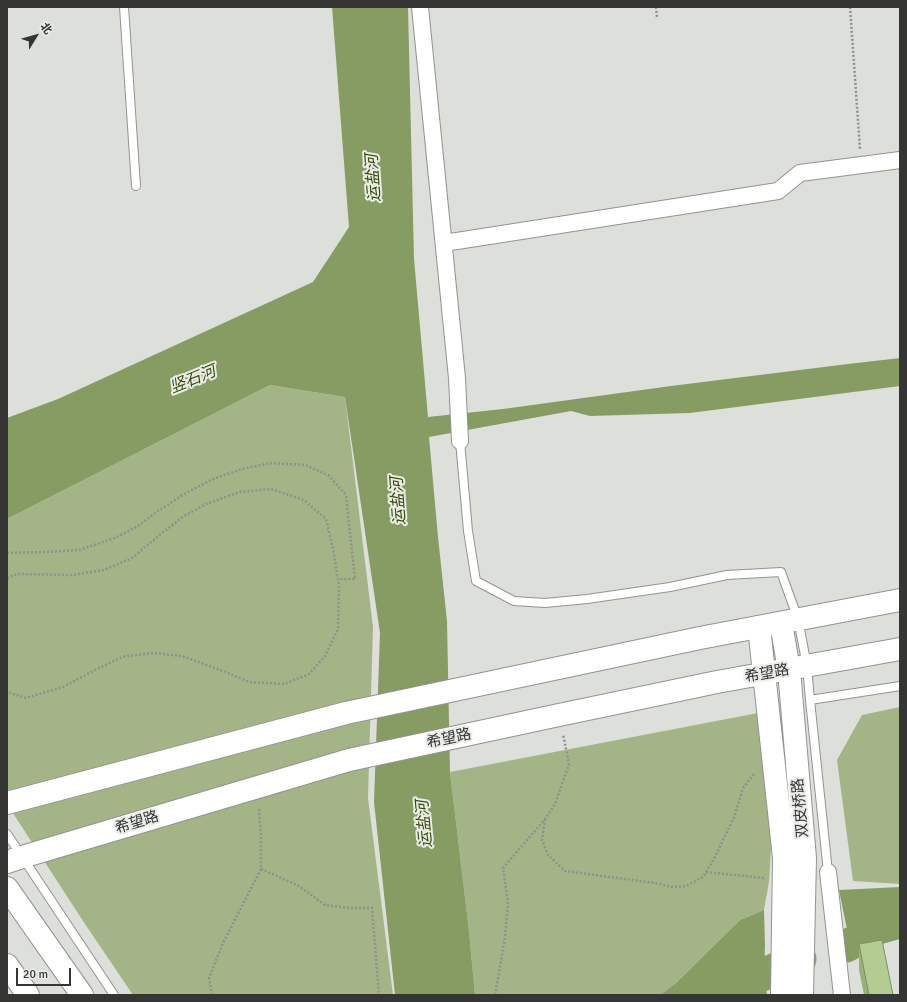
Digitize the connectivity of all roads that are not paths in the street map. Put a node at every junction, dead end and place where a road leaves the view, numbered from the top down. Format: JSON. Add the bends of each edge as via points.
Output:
{"nodes":[{"id":1,"x":124,"y":7,"type":"edge"},
{"id":2,"x":420,"y":7,"type":"edge"},
{"id":3,"x":900,"y":160,"type":"edge"},
{"id":4,"x":136,"y":186,"type":"dead end"},
{"id":5,"x":444,"y":243,"type":"junction"},
{"id":6,"x":460,"y":441,"type":"joint"},
{"id":7,"x":900,"y":600,"type":"edge"},
{"id":8,"x":789,"y":621,"type":"junction"},
{"id":9,"x":759,"y":627,"type":"junction"},
{"id":10,"x":900,"y":649,"type":"edge"},
{"id":11,"x":798,"y":668,"type":"junction"},
{"id":12,"x":764,"y":674,"type":"junction"},
{"id":13,"x":900,"y":686,"type":"edge"},
{"id":14,"x":810,"y":700,"type":"junction"},
{"id":15,"x":7,"y":803,"type":"edge"},
{"id":16,"x":7,"y":834,"type":"edge"},
{"id":17,"x":15,"y":860,"type":"edge"},
{"id":18,"x":828,"y":872,"type":"joint"},
{"id":19,"x":7,"y":888,"type":"edge"},
{"id":20,"x":7,"y":965,"type":"edge"},
{"id":21,"x":28,"y":995,"type":"edge"},
{"id":22,"x":82,"y":995,"type":"edge"},
{"id":23,"x":114,"y":995,"type":"edge"},
{"id":24,"x":782,"y":995,"type":"edge"},
{"id":25,"x":802,"y":995,"type":"edge"},
{"id":26,"x":842,"y":995,"type":"edge"}],
"edges":[{"from":1,"to":4,"type":"lane"},
{"from":2,"to":5,"type":"street"},
{"from":3,"to":5,"type":"street","via":[[800,173],[778,190]]},
{"from":5,"to":6,"type":"street","via":[[457,378]]},
{"from":6,"to":8,"type":"lane","via":[[468,531],[476,581],[514,601],[545,603],[670,587],[728,575],[781,572]]},
{"from":7,"to":8,"type":"main road"},
{"from":8,"to":9,"type":"main road"},
{"from":8,"to":11,"type":"main road","name":"双皮桥路"},
{"from":9,"to":12,"type":"main road","name":"双皮桥路"},
{"from":9,"to":15,"type":"main road","via":[[346,712]]},
{"from":10,"to":11,"type":"main road","name":"希望路"},
{"from":11,"to":12,"type":"main road","name":"希望路"},
{"from":11,"to":14,"type":"lane"},
{"from":11,"to":25,"type":"main road","name":"双皮桥路","via":[[805,858]]},
{"from":12,"to":17,"type":"main road","name":"希望路","via":[[349,760]]},
{"from":12,"to":24,"type":"main road","name":"双皮桥路","via":[[784,858]]},
{"from":13,"to":14,"type":"lane"},
{"from":14,"to":18,"type":"lane"},
{"from":16,"to":17,"type":"lane"},
{"from":17,"to":23,"type":"lane"},
{"from":18,"to":26,"type":"street"},
{"from":19,"to":22,"type":"main road"},
{"from":20,"to":21,"type":"main road"}]}
